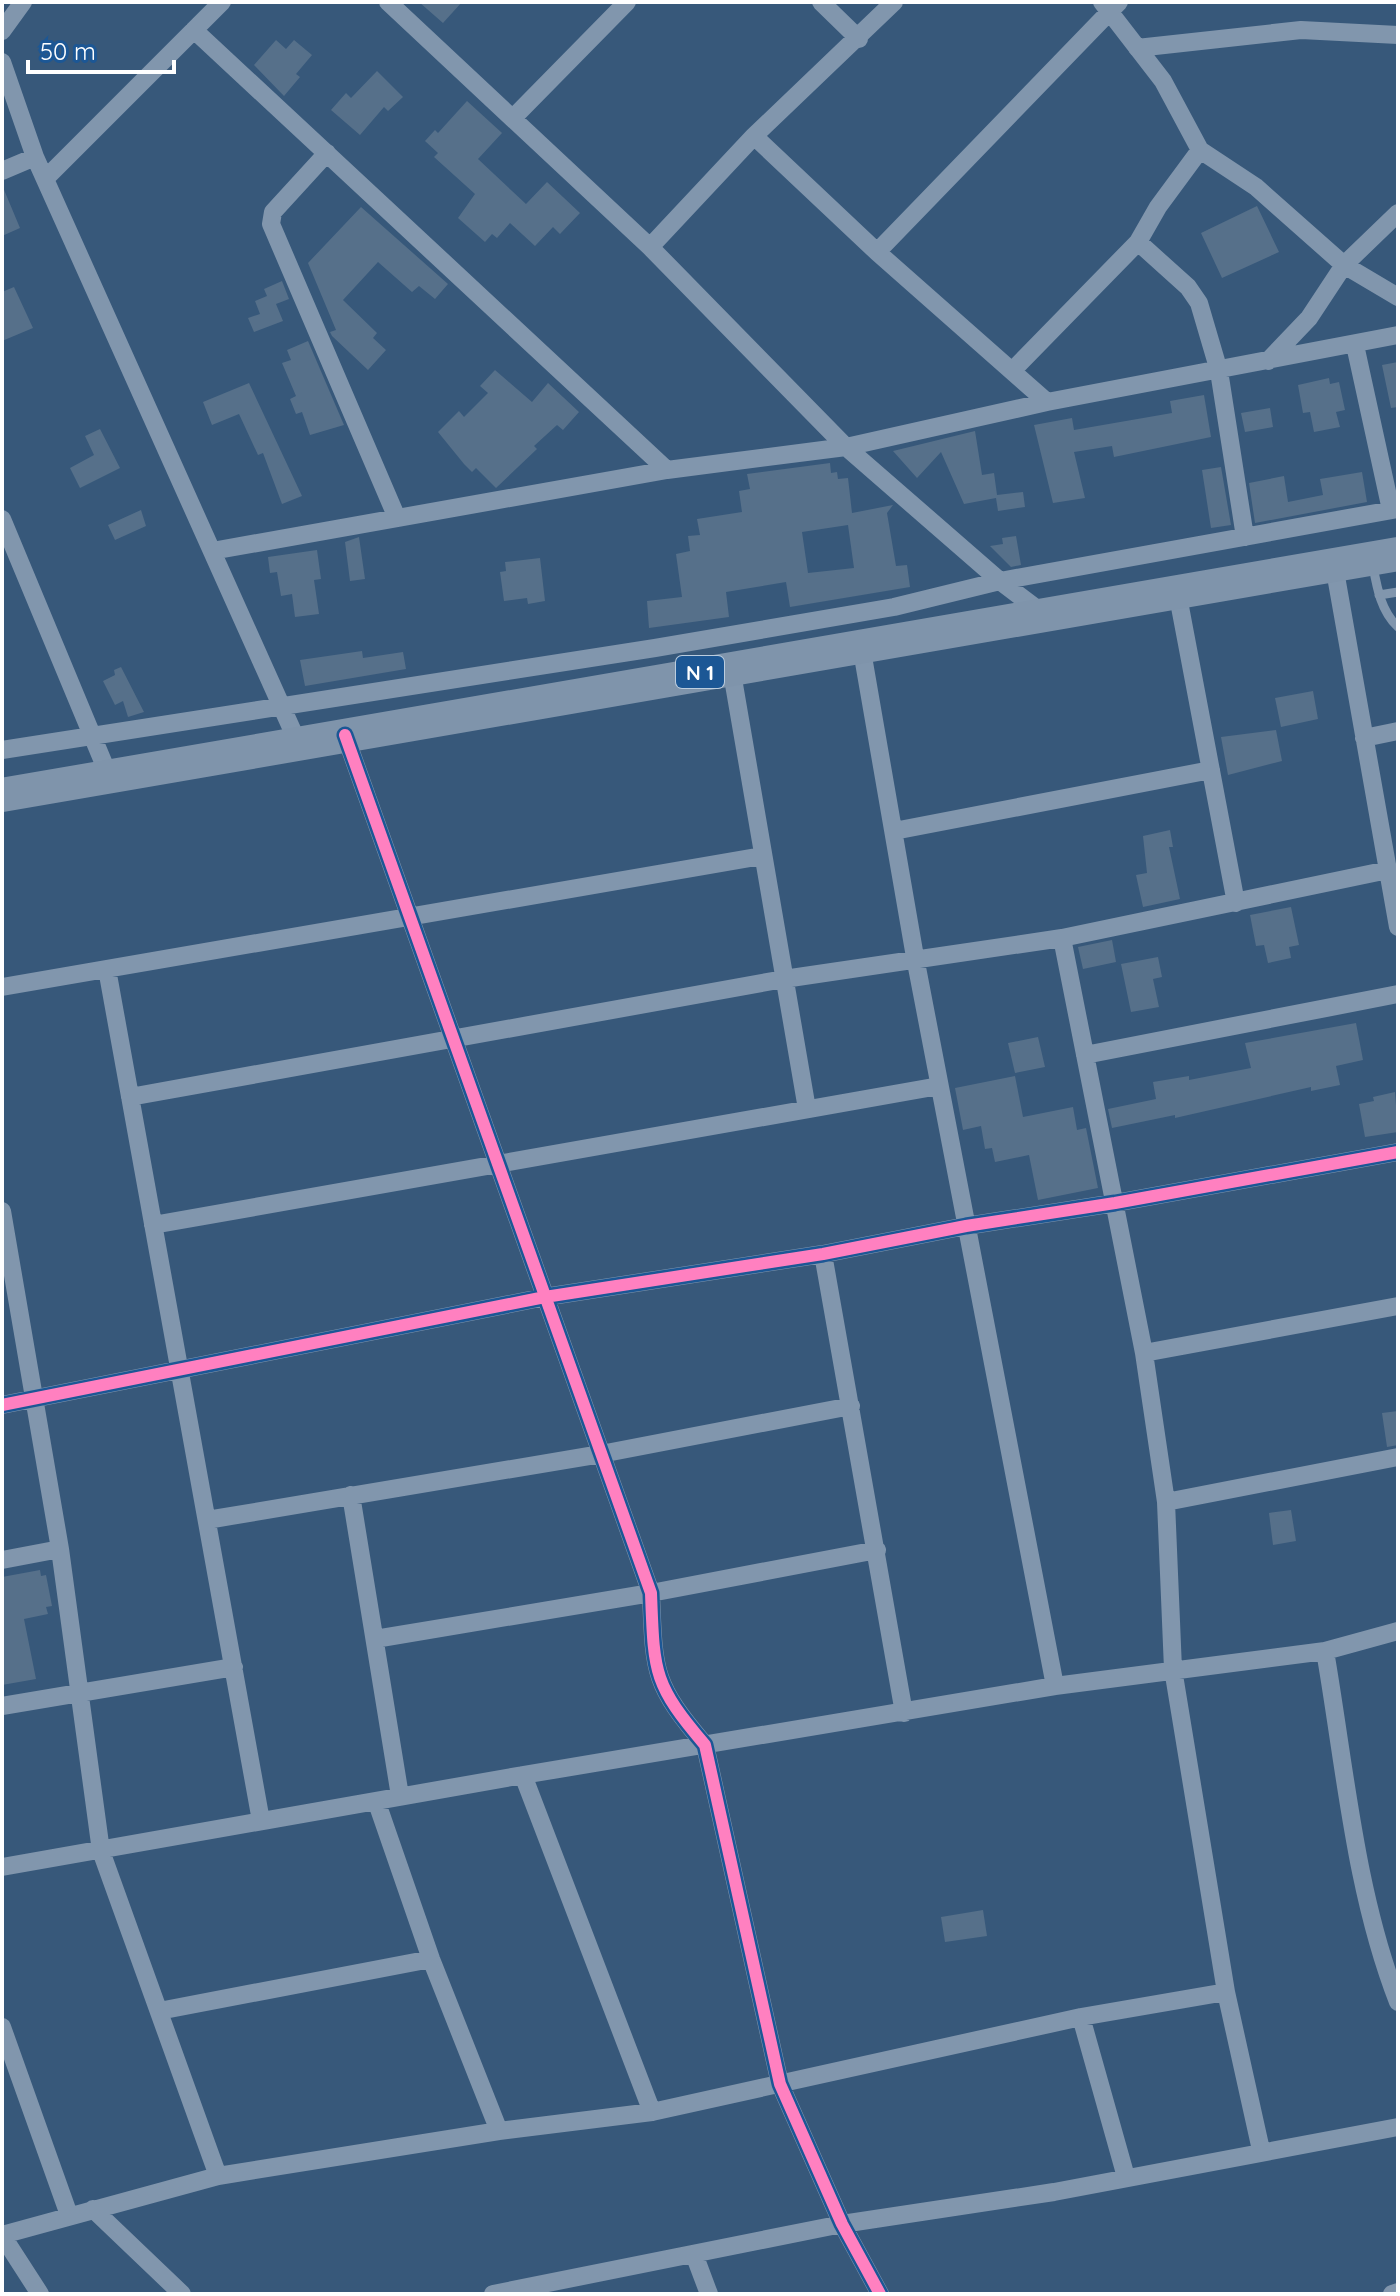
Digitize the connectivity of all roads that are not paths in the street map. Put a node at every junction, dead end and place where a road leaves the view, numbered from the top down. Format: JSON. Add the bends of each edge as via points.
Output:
{"nodes":[{"id":1,"x":23,"y":2,"type":"edge"},
{"id":2,"x":222,"y":2,"type":"edge"},
{"id":3,"x":388,"y":2,"type":"edge"},
{"id":4,"x":821,"y":2,"type":"edge"},
{"id":5,"x":894,"y":2,"type":"edge"},
{"id":6,"x":621,"y":4,"type":"edge"},
{"id":7,"x":1110,"y":5,"type":"edge"},
{"id":8,"x":194,"y":30,"type":"junction"},
{"id":9,"x":2,"y":31,"type":"edge"},
{"id":10,"x":1398,"y":35,"type":"edge"},
{"id":11,"x":859,"y":39,"type":"junction"},
{"id":12,"x":1137,"y":48,"type":"junction"},
{"id":13,"x":2,"y":62,"type":"edge"},
{"id":14,"x":513,"y":118,"type":"junction"},
{"id":15,"x":754,"y":136,"type":"junction"},
{"id":16,"x":1200,"y":150,"type":"junction"},
{"id":17,"x":327,"y":153,"type":"junction"},
{"id":18,"x":35,"y":157,"type":"junction"},
{"id":19,"x":2,"y":171,"type":"edge"},
{"id":20,"x":45,"y":179,"type":"junction"},
{"id":21,"x":1398,"y":213,"type":"edge"},
{"id":22,"x":1138,"y":242,"type":"junction"},
{"id":23,"x":650,"y":247,"type":"junction"},
{"id":24,"x":877,"y":252,"type":"junction"},
{"id":25,"x":1344,"y":265,"type":"junction"},
{"id":26,"x":1398,"y":297,"type":"edge"},
{"id":27,"x":1398,"y":335,"type":"edge"},
{"id":28,"x":1355,"y":345,"type":"junction"},
{"id":29,"x":1268,"y":361,"type":"junction"},
{"id":30,"x":1012,"y":371,"type":"junction"},
{"id":31,"x":1219,"y":371,"type":"junction"},
{"id":32,"x":1047,"y":402,"type":"junction"},
{"id":33,"x":846,"y":447,"type":"junction"},
{"id":34,"x":667,"y":470,"type":"junction"},
{"id":35,"x":1395,"y":510,"type":"edge"},
{"id":36,"x":397,"y":518,"type":"junction"},
{"id":37,"x":2,"y":519,"type":"edge"},
{"id":38,"x":1245,"y":537,"type":"junction"},
{"id":39,"x":212,"y":551,"type":"junction"},
{"id":40,"x":1385,"y":556,"type":"edge"},
{"id":41,"x":1334,"y":565,"type":"junction"},
{"id":42,"x":1000,"y":581,"type":"junction"},
{"id":43,"x":1177,"y":591,"type":"junction"},
{"id":44,"x":1398,"y":592,"type":"edge"},
{"id":45,"x":1379,"y":595,"type":"junction"},
{"id":46,"x":1045,"y":615,"type":"junction"},
{"id":47,"x":1398,"y":627,"type":"edge"},
{"id":48,"x":861,"y":645,"type":"junction"},
{"id":49,"x":731,"y":667,"type":"junction"},
{"id":50,"x":281,"y":704,"type":"junction"},
{"id":51,"x":1398,"y":731,"type":"edge"},
{"id":52,"x":93,"y":734,"type":"junction"},
{"id":53,"x":345,"y":735,"type":"junction"},
{"id":54,"x":1364,"y":738,"type":"junction"},
{"id":55,"x":298,"y":743,"type":"junction"},
{"id":56,"x":2,"y":750,"type":"edge"},
{"id":57,"x":1211,"y":770,"type":"junction"},
{"id":58,"x":109,"y":776,"type":"junction"},
{"id":59,"x":2,"y":795,"type":"edge"},
{"id":60,"x":894,"y":831,"type":"junction"},
{"id":61,"x":762,"y":856,"type":"junction"},
{"id":62,"x":1388,"y":870,"type":"junction"},
{"id":63,"x":1236,"y":903,"type":"junction"},
{"id":64,"x":410,"y":918,"type":"junction"},
{"id":65,"x":1398,"y":924,"type":"edge"},
{"id":66,"x":1062,"y":938,"type":"junction"},
{"id":67,"x":915,"y":957,"type":"junction"},
{"id":68,"x":107,"y":969,"type":"junction"},
{"id":69,"x":784,"y":979,"type":"junction"},
{"id":70,"x":2,"y":987,"type":"edge"},
{"id":71,"x":1398,"y":994,"type":"edge"},
{"id":72,"x":454,"y":1041,"type":"junction"},
{"id":73,"x":1085,"y":1055,"type":"junction"},
{"id":74,"x":939,"y":1086,"type":"junction"},
{"id":75,"x":130,"y":1097,"type":"junction"},
{"id":76,"x":807,"y":1109,"type":"junction"},
{"id":77,"x":1398,"y":1152,"type":"edge"},
{"id":78,"x":499,"y":1167,"type":"junction"},
{"id":79,"x":1115,"y":1203,"type":"junction"},
{"id":80,"x":2,"y":1211,"type":"edge"},
{"id":81,"x":153,"y":1225,"type":"junction"},
{"id":82,"x":966,"y":1226,"type":"junction"},
{"id":83,"x":823,"y":1254,"type":"junction"},
{"id":84,"x":6,"y":1259,"type":"edge"},
{"id":85,"x":545,"y":1297,"type":"junction"},
{"id":86,"x":1398,"y":1306,"type":"edge"},
{"id":87,"x":1144,"y":1353,"type":"junction"},
{"id":88,"x":180,"y":1370,"type":"junction"},
{"id":89,"x":34,"y":1398,"type":"junction"},
{"id":90,"x":2,"y":1405,"type":"edge"},
{"id":91,"x":851,"y":1406,"type":"junction"},
{"id":92,"x":601,"y":1454,"type":"junction"},
{"id":93,"x":1398,"y":1457,"type":"edge"},
{"id":94,"x":351,"y":1495,"type":"junction"},
{"id":95,"x":1166,"y":1502,"type":"junction"},
{"id":96,"x":207,"y":1520,"type":"junction"},
{"id":97,"x":60,"y":1549,"type":"junction"},
{"id":98,"x":877,"y":1550,"type":"junction"},
{"id":99,"x":2,"y":1560,"type":"edge"},
{"id":100,"x":651,"y":1593,"type":"junction"},
{"id":101,"x":1398,"y":1631,"type":"edge"},
{"id":102,"x":375,"y":1639,"type":"junction"},
{"id":103,"x":1325,"y":1651,"type":"junction"},
{"id":104,"x":234,"y":1667,"type":"junction"},
{"id":105,"x":1173,"y":1669,"type":"junction"},
{"id":106,"x":1055,"y":1686,"type":"junction"},
{"id":107,"x":78,"y":1692,"type":"junction"},
{"id":108,"x":2,"y":1706,"type":"edge"},
{"id":109,"x":904,"y":1713,"type":"junction"},
{"id":110,"x":705,"y":1745,"type":"junction"},
{"id":111,"x":523,"y":1775,"type":"junction"},
{"id":112,"x":400,"y":1796,"type":"junction"},
{"id":113,"x":377,"y":1803,"type":"junction"},
{"id":114,"x":261,"y":1821,"type":"junction"},
{"id":115,"x":101,"y":1851,"type":"junction"},
{"id":116,"x":2,"y":1867,"type":"edge"},
{"id":117,"x":431,"y":1959,"type":"junction"},
{"id":118,"x":1394,"y":1979,"type":"edge"},
{"id":119,"x":1226,"y":1992,"type":"junction"},
{"id":120,"x":1398,"y":2002,"type":"edge"},
{"id":121,"x":159,"y":2011,"type":"junction"},
{"id":122,"x":1081,"y":2017,"type":"junction"},
{"id":123,"x":2,"y":2027,"type":"edge"},
{"id":124,"x":780,"y":2084,"type":"junction"},
{"id":125,"x":652,"y":2112,"type":"junction"},
{"id":126,"x":1398,"y":2127,"type":"edge"},
{"id":127,"x":499,"y":2131,"type":"junction"},
{"id":128,"x":1261,"y":2150,"type":"junction"},
{"id":129,"x":218,"y":2176,"type":"junction"},
{"id":130,"x":1126,"y":2177,"type":"junction"},
{"id":131,"x":93,"y":2209,"type":"junction"},
{"id":132,"x":69,"y":2215,"type":"junction"},
{"id":133,"x":842,"y":2224,"type":"junction"},
{"id":134,"x":2,"y":2235,"type":"edge"},
{"id":135,"x":694,"y":2254,"type":"junction"},
{"id":136,"x":571,"y":2286,"type":"edge"},
{"id":137,"x":1398,"y":2292,"type":"edge"},
{"id":138,"x":179,"y":2293,"type":"edge"},
{"id":139,"x":40,"y":2294,"type":"edge"},
{"id":140,"x":493,"y":2294,"type":"edge"},
{"id":141,"x":709,"y":2294,"type":"edge"},
{"id":142,"x":880,"y":2294,"type":"edge"},
{"id":143,"x":1392,"y":2294,"type":"edge"}],
"edges":[{"from":1,"to":9,"type":"street"},
{"from":2,"to":8,"type":"street"},
{"from":3,"to":14,"type":"street"},
{"from":4,"to":11,"type":"street"},
{"from":5,"to":11,"type":"street"},
{"from":6,"to":14,"type":"street"},
{"from":7,"to":12,"type":"street"},
{"from":7,"to":24,"type":"street"},
{"from":8,"to":17,"type":"street"},
{"from":8,"to":20,"type":"street"},
{"from":10,"to":12,"type":"street","via":[[1301,30]]},
{"from":11,"to":15,"type":"street"},
{"from":12,"to":16,"type":"street","via":[[1163,81]]},
{"from":13,"to":18,"type":"street"},
{"from":14,"to":23,"type":"street"},
{"from":15,"to":23,"type":"street"},
{"from":15,"to":24,"type":"street"},
{"from":16,"to":22,"type":"street"},
{"from":16,"to":25,"type":"street","via":[[1256,187]]},
{"from":17,"to":34,"type":"street"},
{"from":17,"to":36,"type":"street","via":[[273,212],[271,224]]},
{"from":18,"to":19,"type":"street"},
{"from":18,"to":20,"type":"street"},
{"from":20,"to":39,"type":"street"},
{"from":21,"to":25,"type":"street"},
{"from":22,"to":30,"type":"street"},
{"from":22,"to":31,"type":"street","via":[[1199,303]]},
{"from":23,"to":33,"type":"street"},
{"from":24,"to":30,"type":"street"},
{"from":25,"to":26,"type":"street"},
{"from":25,"to":29,"type":"street","via":[[1309,318]]},
{"from":27,"to":28,"type":"street"},
{"from":28,"to":29,"type":"street"},
{"from":28,"to":35,"type":"street"},
{"from":29,"to":31,"type":"street"},
{"from":30,"to":32,"type":"street"},
{"from":31,"to":32,"type":"street"},
{"from":31,"to":38,"type":"street"},
{"from":32,"to":33,"type":"street"},
{"from":33,"to":34,"type":"street"},
{"from":33,"to":42,"type":"street"},
{"from":34,"to":36,"type":"street"},
{"from":35,"to":38,"type":"street"},
{"from":36,"to":39,"type":"street"},
{"from":37,"to":52,"type":"street"},
{"from":38,"to":42,"type":"street"},
{"from":39,"to":50,"type":"street"},
{"from":40,"to":41,"type":"highway","number":"N 1"},
{"from":40,"to":45,"type":"lane"},
{"from":41,"to":43,"type":"highway","number":"N 1"},
{"from":41,"to":54,"type":"street"},
{"from":42,"to":46,"type":"street"},
{"from":42,"to":50,"type":"street","via":[[894,607],[655,648]]},
{"from":43,"to":46,"type":"highway","number":"N 1"},
{"from":43,"to":57,"type":"street"},
{"from":44,"to":45,"type":"lane"},
{"from":45,"to":47,"type":"lane"},
{"from":46,"to":48,"type":"highway","number":"N 1"},
{"from":48,"to":49,"type":"highway","number":"N 1"},
{"from":48,"to":60,"type":"street"},
{"from":49,"to":53,"type":"highway","number":"N 1"},
{"from":49,"to":61,"type":"street"},
{"from":50,"to":52,"type":"street"},
{"from":50,"to":55,"type":"street"},
{"from":51,"to":54,"type":"street"},
{"from":52,"to":56,"type":"street"},
{"from":52,"to":58,"type":"street"},
{"from":53,"to":55,"type":"highway","number":"N 1"},
{"from":53,"to":64,"type":"street"},
{"from":54,"to":62,"type":"street"},
{"from":55,"to":58,"type":"highway","number":"N 1"},
{"from":57,"to":60,"type":"street"},
{"from":57,"to":63,"type":"street"},
{"from":58,"to":59,"type":"highway","number":"N 1"},
{"from":60,"to":67,"type":"street"},
{"from":61,"to":64,"type":"street"},
{"from":61,"to":69,"type":"street"},
{"from":62,"to":63,"type":"street"},
{"from":62,"to":65,"type":"street"},
{"from":63,"to":66,"type":"street"},
{"from":64,"to":68,"type":"street"},
{"from":64,"to":72,"type":"street"},
{"from":66,"to":67,"type":"street"},
{"from":66,"to":73,"type":"street"},
{"from":67,"to":69,"type":"street"},
{"from":67,"to":74,"type":"street"},
{"from":68,"to":70,"type":"street"},
{"from":68,"to":75,"type":"street"},
{"from":69,"to":72,"type":"street"},
{"from":69,"to":76,"type":"street"},
{"from":71,"to":73,"type":"street"},
{"from":72,"to":75,"type":"street"},
{"from":72,"to":78,"type":"street"},
{"from":73,"to":79,"type":"street"},
{"from":74,"to":76,"type":"street"},
{"from":74,"to":82,"type":"street"},
{"from":75,"to":81,"type":"street"},
{"from":76,"to":78,"type":"street"},
{"from":77,"to":79,"type":"street"},
{"from":78,"to":81,"type":"street"},
{"from":78,"to":85,"type":"street"},
{"from":79,"to":82,"type":"street"},
{"from":79,"to":87,"type":"street"},
{"from":80,"to":84,"type":"street"},
{"from":81,"to":88,"type":"street"},
{"from":82,"to":83,"type":"street"},
{"from":82,"to":106,"type":"street"},
{"from":83,"to":85,"type":"street"},
{"from":83,"to":91,"type":"street"},
{"from":84,"to":89,"type":"street"},
{"from":85,"to":88,"type":"street"},
{"from":85,"to":92,"type":"street"},
{"from":86,"to":87,"type":"street"},
{"from":87,"to":95,"type":"street"},
{"from":88,"to":89,"type":"street"},
{"from":88,"to":96,"type":"street"},
{"from":89,"to":90,"type":"street"},
{"from":89,"to":97,"type":"street"},
{"from":91,"to":92,"type":"street"},
{"from":91,"to":98,"type":"street"},
{"from":92,"to":94,"type":"street"},
{"from":92,"to":100,"type":"street"},
{"from":93,"to":95,"type":"street"},
{"from":94,"to":96,"type":"street"},
{"from":94,"to":102,"type":"street"},
{"from":95,"to":105,"type":"street"},
{"from":96,"to":104,"type":"street"},
{"from":97,"to":99,"type":"street"},
{"from":97,"to":107,"type":"street"},
{"from":98,"to":100,"type":"street"},
{"from":98,"to":109,"type":"street"},
{"from":100,"to":102,"type":"street"},
{"from":100,"to":110,"type":"street","via":[[657,1677],[671,1705]]},
{"from":101,"to":103,"type":"street"},
{"from":102,"to":112,"type":"street"},
{"from":103,"to":105,"type":"street"},
{"from":103,"to":118,"type":"street","via":[[1360,1857]]},
{"from":104,"to":107,"type":"street"},
{"from":104,"to":114,"type":"street"},
{"from":105,"to":106,"type":"street"},
{"from":105,"to":119,"type":"street"},
{"from":106,"to":109,"type":"street"},
{"from":107,"to":108,"type":"street"},
{"from":107,"to":115,"type":"street"},
{"from":109,"to":110,"type":"street"},
{"from":110,"to":111,"type":"street"},
{"from":110,"to":124,"type":"street"},
{"from":111,"to":112,"type":"street"},
{"from":111,"to":125,"type":"street"},
{"from":112,"to":113,"type":"street"},
{"from":113,"to":114,"type":"street"},
{"from":113,"to":117,"type":"street"},
{"from":114,"to":115,"type":"street"},
{"from":115,"to":116,"type":"street"},
{"from":115,"to":121,"type":"street"},
{"from":117,"to":121,"type":"street"},
{"from":117,"to":127,"type":"street"},
{"from":118,"to":120,"type":"street"},
{"from":119,"to":122,"type":"street"},
{"from":119,"to":128,"type":"street"},
{"from":121,"to":129,"type":"street"},
{"from":122,"to":124,"type":"street"},
{"from":122,"to":130,"type":"street"},
{"from":123,"to":132,"type":"street"},
{"from":124,"to":125,"type":"street"},
{"from":124,"to":133,"type":"street"},
{"from":125,"to":127,"type":"street"},
{"from":126,"to":128,"type":"street"},
{"from":127,"to":129,"type":"street"},
{"from":128,"to":130,"type":"street"},
{"from":129,"to":131,"type":"street"},
{"from":130,"to":133,"type":"street"},
{"from":131,"to":132,"type":"street"},
{"from":131,"to":138,"type":"street"},
{"from":132,"to":134,"type":"street"},
{"from":133,"to":135,"type":"street"},
{"from":133,"to":142,"type":"street"},
{"from":134,"to":139,"type":"street"},
{"from":135,"to":136,"type":"street"},
{"from":135,"to":141,"type":"street"},
{"from":136,"to":140,"type":"street"},
{"from":137,"to":143,"type":"street"}]}
